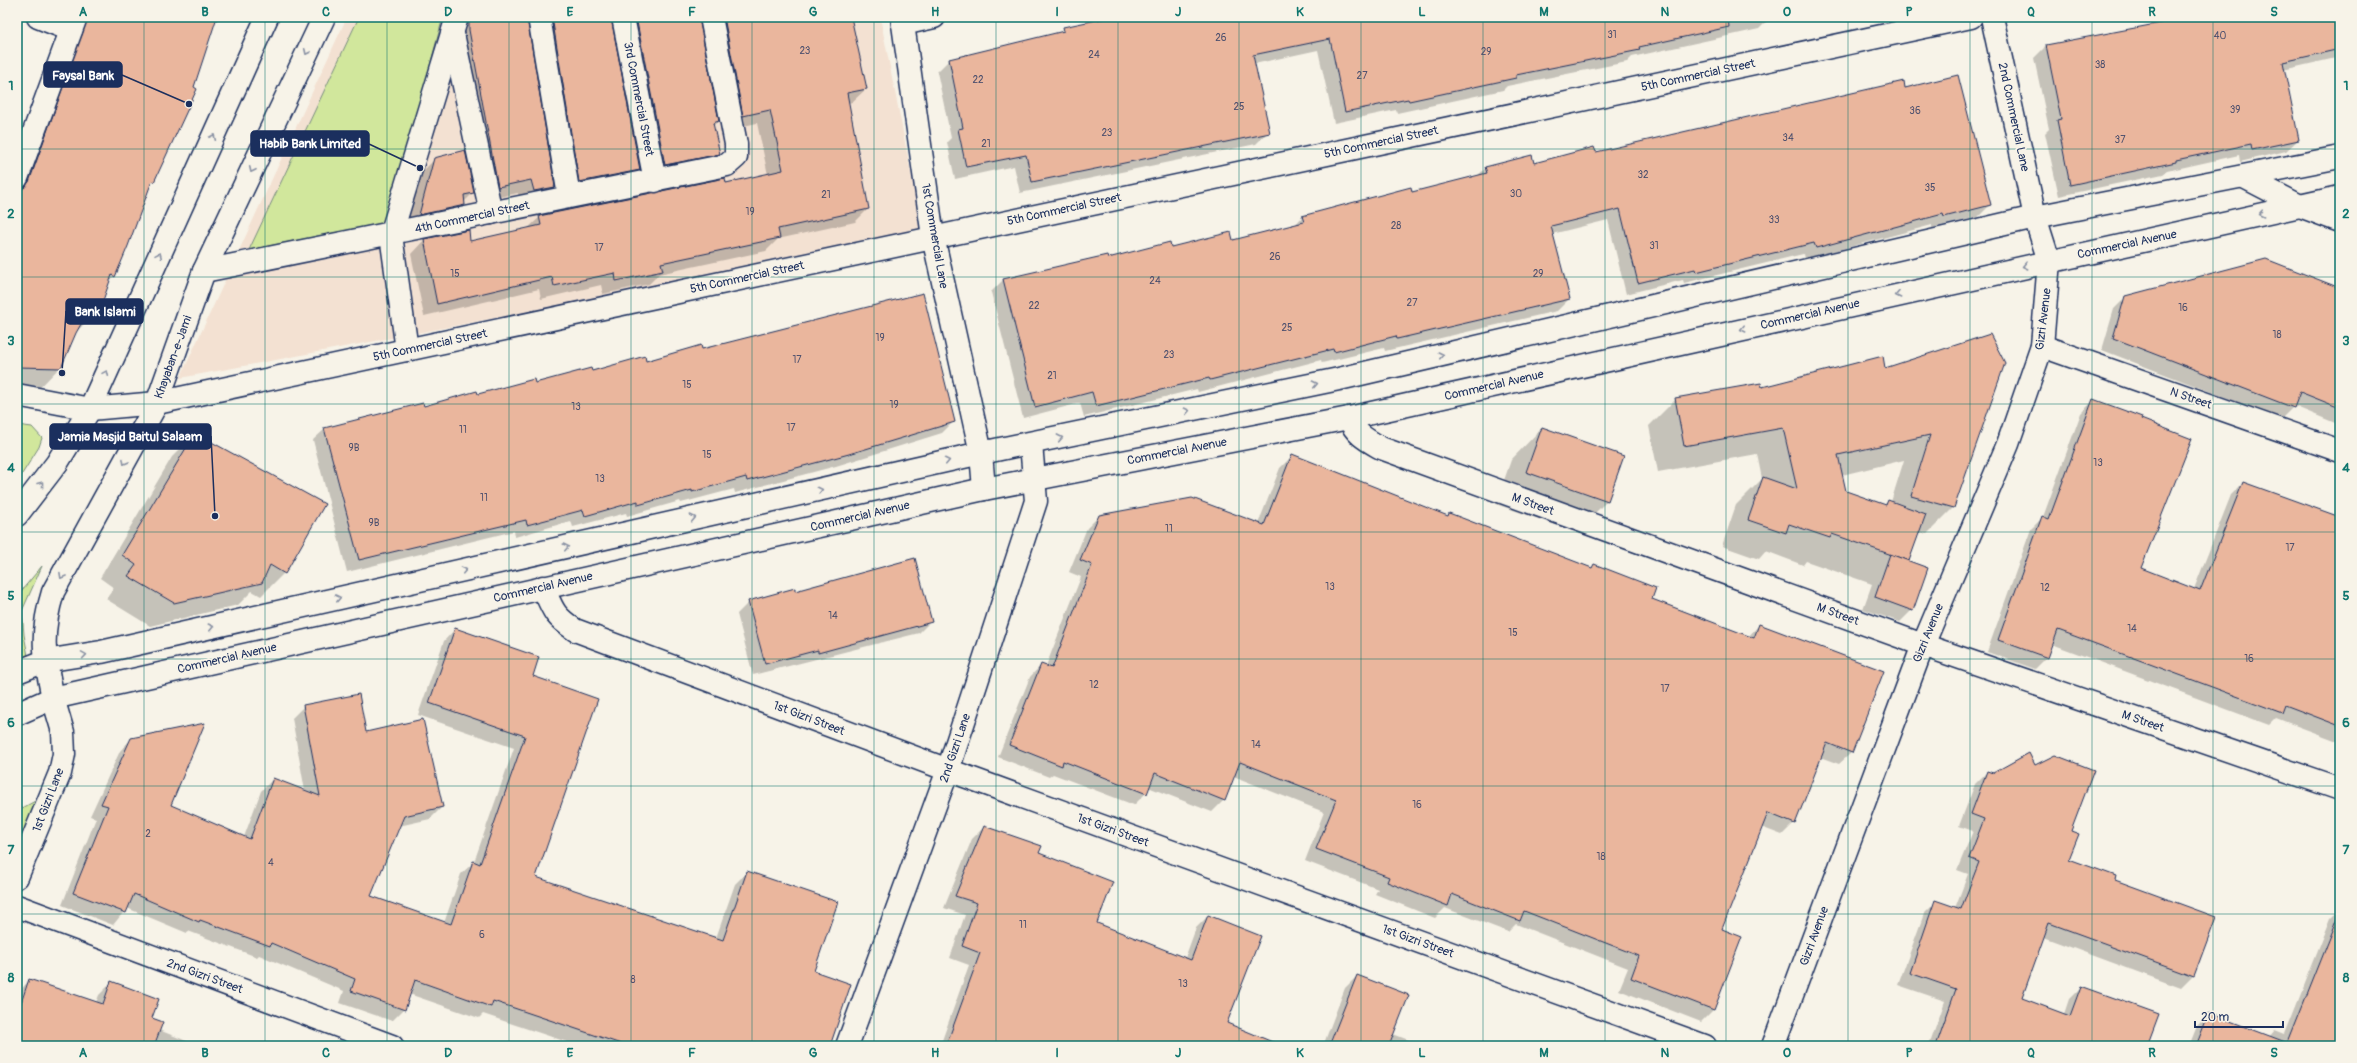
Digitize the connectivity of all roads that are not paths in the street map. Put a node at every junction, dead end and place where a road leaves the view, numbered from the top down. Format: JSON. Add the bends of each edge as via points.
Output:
{"nodes":[{"id":1,"x":38,"y":17,"type":"edge"},
{"id":2,"x":267,"y":17,"type":"edge"},
{"id":3,"x":324,"y":17,"type":"edge"},
{"id":4,"x":539,"y":17,"type":"edge"},
{"id":5,"x":623,"y":17,"type":"edge"},
{"id":6,"x":711,"y":17,"type":"edge"},
{"id":7,"x":934,"y":17,"type":"edge"},
{"id":8,"x":1971,"y":17,"type":"edge"},
{"id":9,"x":1992,"y":17,"type":"edge"},
{"id":10,"x":902,"y":20,"type":"edge"},
{"id":11,"x":74,"y":24,"type":"edge"},
{"id":12,"x":455,"y":25,"type":"edge"},
{"id":13,"x":2340,"y":157,"type":"edge"},
{"id":14,"x":2244,"y":177,"type":"junction"},
{"id":15,"x":17,"y":178,"type":"edge"},
{"id":16,"x":655,"y":181,"type":"junction"},
{"id":17,"x":569,"y":196,"type":"junction"},
{"id":18,"x":2340,"y":197,"type":"edge"},
{"id":19,"x":2300,"y":206,"type":"junction"},
{"id":20,"x":491,"y":213,"type":"junction"},
{"id":21,"x":2035,"y":217,"type":"junction"},
{"id":22,"x":2340,"y":221,"type":"edge"},
{"id":23,"x":391,"y":235,"type":"junction"},
{"id":24,"x":933,"y":237,"type":"junction"},
{"id":25,"x":2049,"y":261,"type":"junction"},
{"id":26,"x":204,"y":271,"type":"junction"},
{"id":27,"x":2042,"y":346,"type":"junction"},
{"id":28,"x":407,"y":350,"type":"junction"},
{"id":29,"x":17,"y":395,"type":"edge"},
{"id":30,"x":157,"y":403,"type":"junction"},
{"id":31,"x":90,"y":409,"type":"junction"},
{"id":32,"x":1349,"y":418,"type":"junction"},
{"id":33,"x":1031,"y":444,"type":"junction"},
{"id":34,"x":2340,"y":451,"type":"edge"},
{"id":35,"x":981,"y":453,"type":"junction"},
{"id":36,"x":1035,"y":479,"type":"junction"},
{"id":37,"x":984,"y":489,"type":"junction"},
{"id":38,"x":17,"y":515,"type":"edge"},
{"id":39,"x":543,"y":587,"type":"junction"},
{"id":40,"x":1923,"y":645,"type":"junction"},
{"id":41,"x":45,"y":661,"type":"junction"},
{"id":42,"x":17,"y":672,"type":"edge"},
{"id":43,"x":53,"y":698,"type":"junction"},
{"id":44,"x":17,"y":714,"type":"edge"},
{"id":45,"x":948,"y":770,"type":"junction"},
{"id":46,"x":2340,"y":789,"type":"edge"},
{"id":47,"x":17,"y":877,"type":"edge"},
{"id":48,"x":17,"y":906,"type":"edge"},
{"id":49,"x":392,"y":1046,"type":"edge"},
{"id":50,"x":847,"y":1046,"type":"edge"},
{"id":51,"x":1705,"y":1046,"type":"edge"},
{"id":52,"x":1773,"y":1046,"type":"edge"}],
"edges":[{"from":1,"to":11,"type":"street"},
{"from":31,"to":2,"type":"street","one_way":true},
{"from":3,"to":26,"type":"street","name":"Khayaban-e-Jami","one_way":true},
{"from":4,"to":17,"type":"street"},
{"from":5,"to":16,"type":"street","name":"3rd Commercial Street"},
{"from":6,"to":16,"type":"street","name":"4th Commercial Street","via":[[736,144],[736,157],[726,164]]},
{"from":7,"to":10,"type":"street"},
{"from":8,"to":24,"type":"street","name":"5th Commercial Street"},
{"from":9,"to":21,"type":"street","name":"2nd Commercial Lane"},
{"from":10,"to":24,"type":"street","name":"1st Commercial Lane"},
{"from":11,"to":15,"type":"street"},
{"from":12,"to":20,"type":"street"},
{"from":12,"to":23,"type":"street"},
{"from":13,"to":14,"type":"street"},
{"from":14,"to":19,"type":"street"},
{"from":14,"to":21,"type":"street"},
{"from":16,"to":17,"type":"street","name":"4th Commercial Street"},
{"from":17,"to":20,"type":"street","name":"4th Commercial Street"},
{"from":18,"to":19,"type":"street","name":"Commercial Avenue"},
{"from":19,"to":22,"type":"street"},
{"from":19,"to":25,"type":"street","name":"Commercial Avenue","one_way":true},
{"from":20,"to":23,"type":"street","name":"4th Commercial Street"},
{"from":21,"to":25,"type":"street","name":"Gizri Avenue"},
{"from":33,"to":21,"type":"street","one_way":true,"via":[[1339,379]]},
{"from":23,"to":26,"type":"street","name":"4th Commercial Street"},
{"from":23,"to":28,"type":"street"},
{"from":24,"to":28,"type":"street","name":"5th Commercial Street"},
{"from":24,"to":35,"type":"street","name":"1st Commercial Lane"},
{"from":25,"to":27,"type":"street","name":"Gizri Avenue"},
{"from":25,"to":32,"type":"street","name":"Commercial Avenue","one_way":true},
{"from":26,"to":30,"type":"street","name":"Khayaban-e-Jami"},
{"from":27,"to":34,"type":"street","name":"N Street"},
{"from":27,"to":40,"type":"street","name":"Gizri Avenue","via":[[2008,444]]},
{"from":28,"to":30,"type":"street","name":"5th Commercial Street"},
{"from":29,"to":31,"type":"street","name":"5th Commercial Street"},
{"from":30,"to":31,"type":"street","name":"5th Commercial Street"},
{"from":30,"to":41,"type":"street","name":"Khayaban-e-Jami","one_way":true,"via":[[53,592],[45,617]]},
{"from":38,"to":31,"type":"street","one_way":true,"via":[[56,463]]},
{"from":32,"to":36,"type":"street","name":"Commercial Avenue"},
{"from":32,"to":40,"type":"street","name":"M Street","via":[[1352,427],[1361,436],[1381,448]]},
{"from":33,"to":35,"type":"street"},
{"from":33,"to":36,"type":"street","name":"2nd Gizri Lane"},
{"from":35,"to":37,"type":"street","name":"1st Commercial Lane"},
{"from":41,"to":35,"type":"street","one_way":true,"via":[[101,652]]},
{"from":36,"to":37,"type":"street","name":"Commercial Avenue"},
{"from":36,"to":45,"type":"street","name":"2nd Gizri Lane","via":[[1036,501]]},
{"from":37,"to":39,"type":"street","name":"Commercial Avenue"},
{"from":39,"to":43,"type":"street","name":"Commercial Avenue"},
{"from":39,"to":45,"type":"street","name":"1st Gizri Street","via":[[551,608],[559,619],[575,630]]},
{"from":40,"to":46,"type":"street","name":"M Street"},
{"from":40,"to":52,"type":"street","name":"Gizri Avenue"},
{"from":41,"to":42,"type":"street"},
{"from":41,"to":43,"type":"street","name":"Khayaban-e-Jami"},
{"from":43,"to":44,"type":"street","name":"Commercial Avenue"},
{"from":43,"to":47,"type":"street","name":"1st Gizri Lane","via":[[63,732],[64,754],[60,772]]},
{"from":45,"to":50,"type":"street","name":"2nd Gizri Lane"},
{"from":45,"to":51,"type":"street","name":"1st Gizri Street"},
{"from":48,"to":49,"type":"street","name":"2nd Gizri Street"}]}
